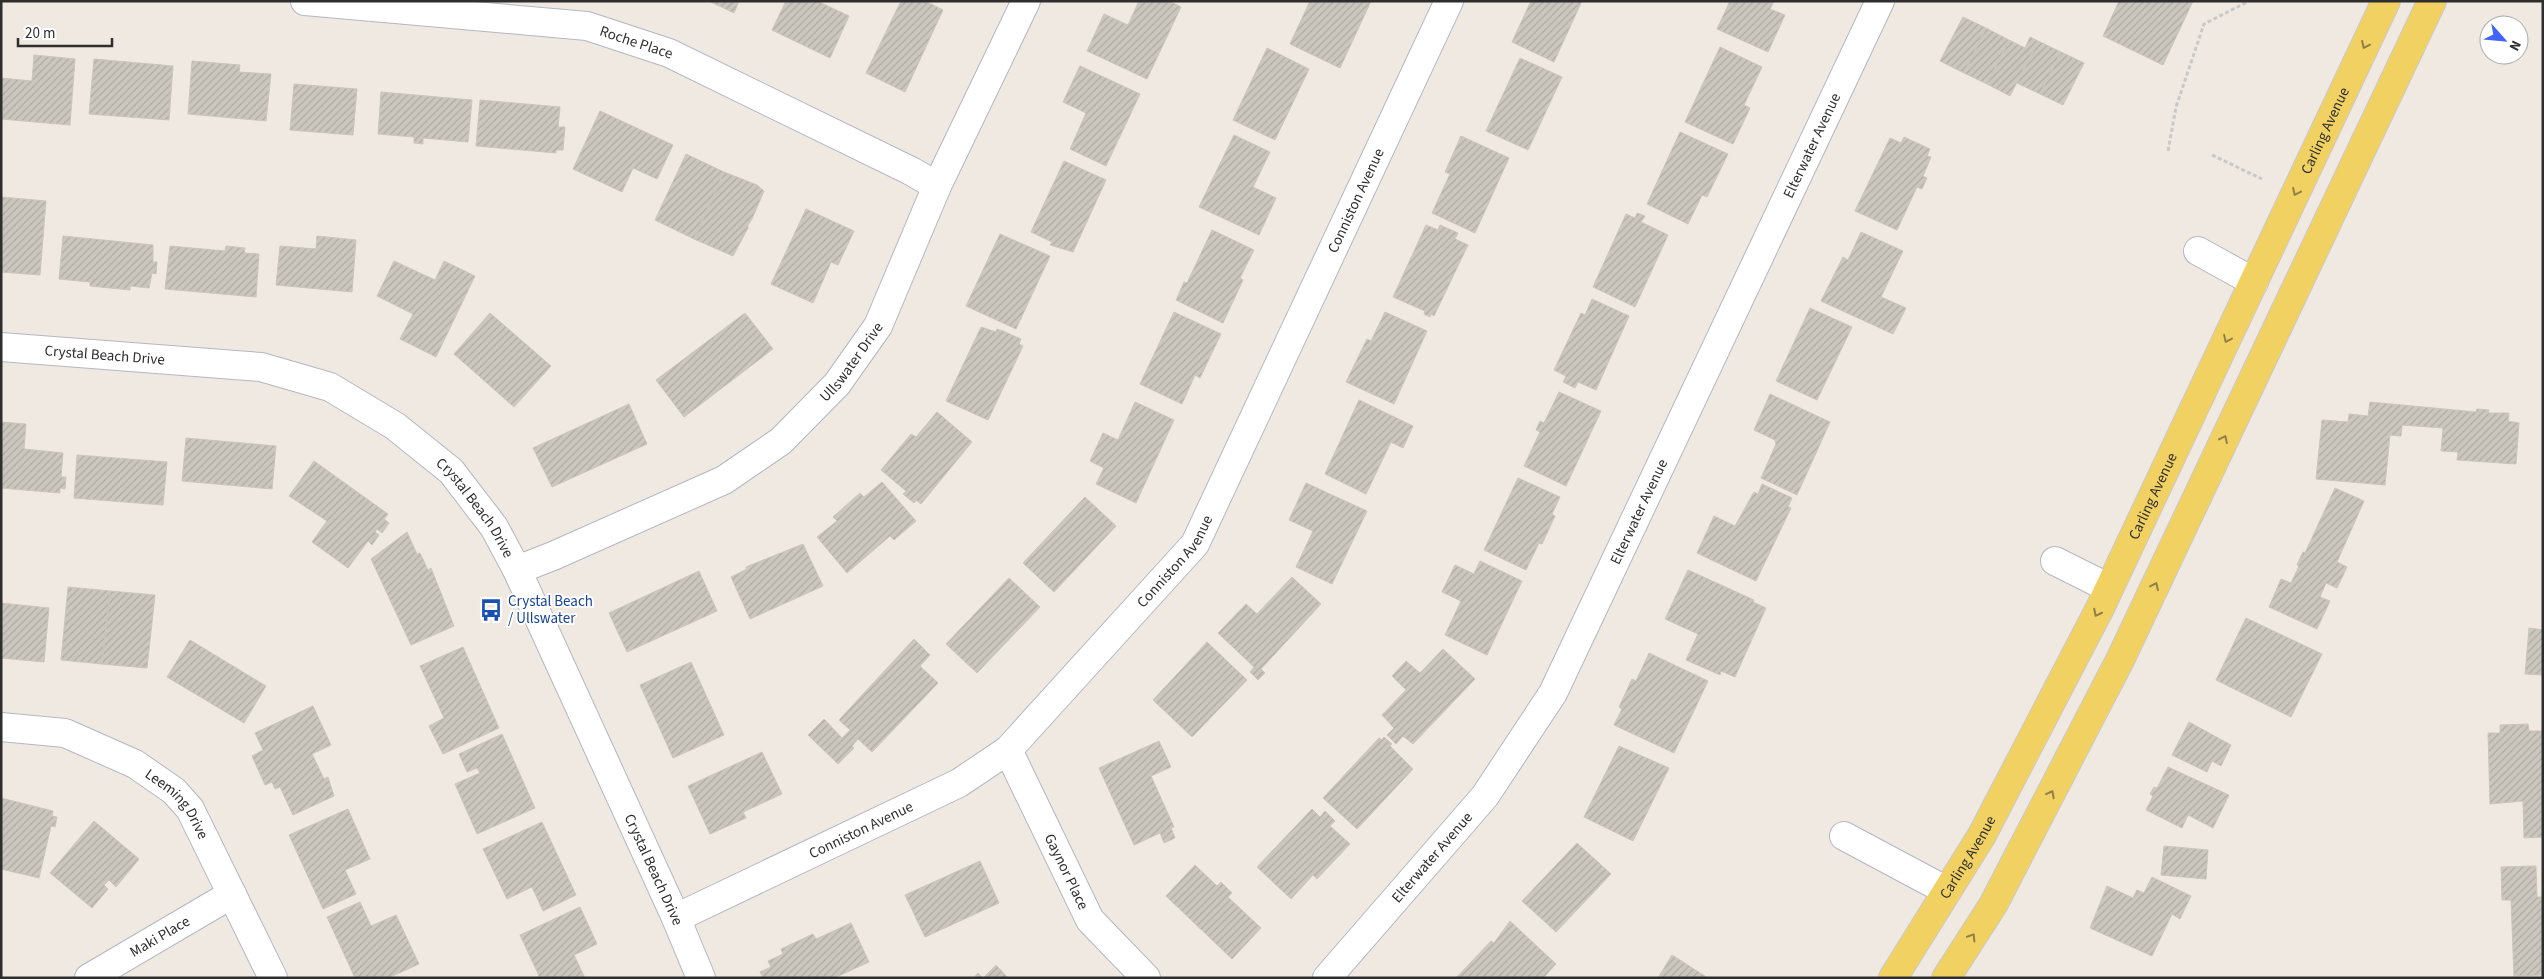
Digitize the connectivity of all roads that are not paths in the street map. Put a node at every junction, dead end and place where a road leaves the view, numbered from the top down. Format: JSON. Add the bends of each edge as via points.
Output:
{"nodes":[{"id":1,"x":306,"y":1,"type":"edge"},
{"id":2,"x":1026,"y":1,"type":"edge"},
{"id":3,"x":1449,"y":1,"type":"edge"},
{"id":4,"x":1880,"y":1,"type":"edge"},
{"id":5,"x":2386,"y":1,"type":"edge"},
{"id":6,"x":2432,"y":1,"type":"edge"},
{"id":7,"x":937,"y":186,"type":"junction"},
{"id":8,"x":2198,"y":251,"type":"dead end"},
{"id":9,"x":2254,"y":282,"type":"junction"},
{"id":10,"x":1,"y":347,"type":"edge"},
{"id":11,"x":2055,"y":561,"type":"dead end"},
{"id":12,"x":517,"y":570,"type":"junction"},
{"id":13,"x":2109,"y":588,"type":"junction"},
{"id":14,"x":1,"y":727,"type":"edge"},
{"id":15,"x":1008,"y":750,"type":"junction"},
{"id":16,"x":1844,"y":836,"type":"dead end"},
{"id":17,"x":1946,"y":891,"type":"junction"},
{"id":18,"x":232,"y":894,"type":"junction"},
{"id":19,"x":676,"y":918,"type":"junction"},
{"id":20,"x":89,"y":978,"type":"edge"},
{"id":21,"x":273,"y":978,"type":"edge"},
{"id":22,"x":701,"y":978,"type":"edge"},
{"id":23,"x":1146,"y":978,"type":"edge"},
{"id":24,"x":1327,"y":978,"type":"edge"},
{"id":25,"x":1893,"y":978,"type":"edge"},
{"id":26,"x":1946,"y":978,"type":"edge"}],
"edges":[{"from":1,"to":7,"type":"street","name":"Roche Place","via":[[587,26],[669,53]]},
{"from":2,"to":7,"type":"street","name":"Ullswater Drive"},
{"from":3,"to":15,"type":"street","name":"Conniston Avenue","via":[[1195,544]]},
{"from":4,"to":24,"type":"street","name":"Elterwater Avenue","via":[[1553,693],[1484,796]]},
{"from":5,"to":9,"type":"main road","name":"Carling Avenue","one_way":true},
{"from":26,"to":6,"type":"main road","one_way":true,"via":[[1993,904],[2120,660]]},
{"from":7,"to":12,"type":"street","name":"Ullswater Drive","via":[[878,326],[837,384],[781,441],[724,480]]},
{"from":8,"to":9,"type":"street"},
{"from":9,"to":13,"type":"main road","name":"Carling Avenue","one_way":true},
{"from":10,"to":12,"type":"street","name":"Crystal Beach Drive","via":[[261,367],[330,387],[395,426],[451,471],[494,527]]},
{"from":11,"to":13,"type":"street"},
{"from":12,"to":19,"type":"street","name":"Crystal Beach Drive"},
{"from":13,"to":17,"type":"main road","name":"Carling Avenue","one_way":true,"via":[[1982,835]]},
{"from":14,"to":18,"type":"street","name":"Leeming Drive","via":[[66,733],[135,764],[174,791],[190,809]]},
{"from":15,"to":19,"type":"street","name":"Conniston Avenue","via":[[959,783]]},
{"from":15,"to":23,"type":"street","name":"Gaynor Place","via":[[1090,920]]},
{"from":16,"to":17,"type":"street"},
{"from":17,"to":25,"type":"main road","name":"Carling Avenue"},
{"from":18,"to":20,"type":"street","name":"Maki Place"},
{"from":18,"to":21,"type":"street","name":"Leeming Drive"},
{"from":19,"to":22,"type":"street","name":"Crystal Beach Drive"}]}
